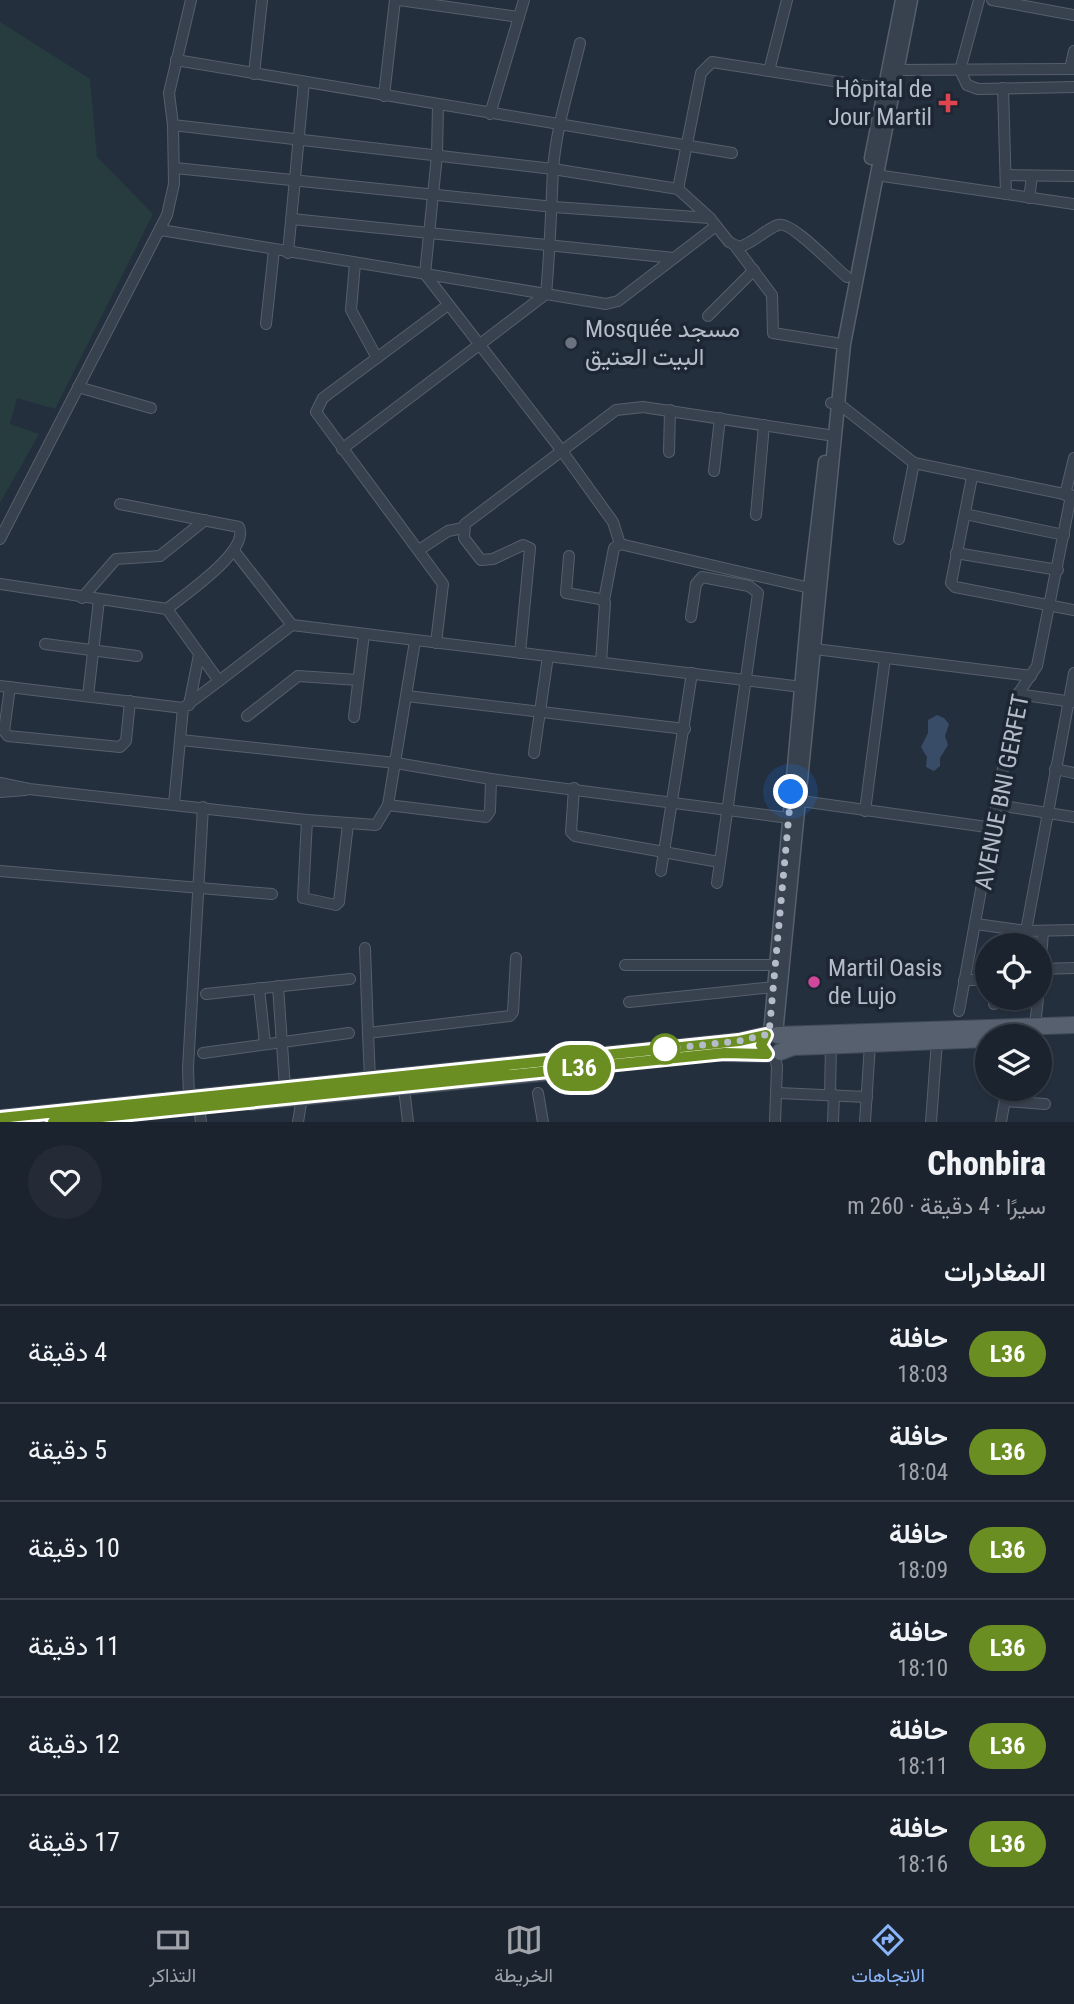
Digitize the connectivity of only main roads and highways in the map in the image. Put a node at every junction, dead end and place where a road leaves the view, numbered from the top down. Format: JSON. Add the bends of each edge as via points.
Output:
{"nodes":[{"id":1,"x":1074,"y":1025,"type":"edge"},
{"id":2,"x":1052,"y":1029,"type":"edge"},
{"id":3,"x":975,"y":1032,"type":"edge"},
{"id":4,"x":1052,"y":1033,"type":"edge"},
{"id":5,"x":772,"y":1035,"type":"junction"},
{"id":6,"x":1074,"y":1036,"type":"edge"},
{"id":7,"x":975,"y":1039,"type":"edge"},
{"id":8,"x":774,"y":1054,"type":"junction"},
{"id":9,"x":196,"y":1109,"type":"edge"},
{"id":10,"x":0,"y":1118,"type":"edge"},
{"id":11,"x":53,"y":1122,"type":"edge"}],
"edges":[{"from":1,"to":2,"type":"main road"},
{"from":3,"to":5,"type":"main road"},
{"from":4,"to":6,"type":"main road"},
{"from":5,"to":8,"type":"main road","via":[[783,1043]]},
{"from":5,"to":9,"type":"main road","via":[[285,1088]]},
{"from":7,"to":8,"type":"main road","via":[[793,1047]]},
{"from":8,"to":9,"type":"main road","via":[[724,1053]]},
{"from":9,"to":10,"type":"main road"},
{"from":9,"to":11,"type":"main road"}]}
